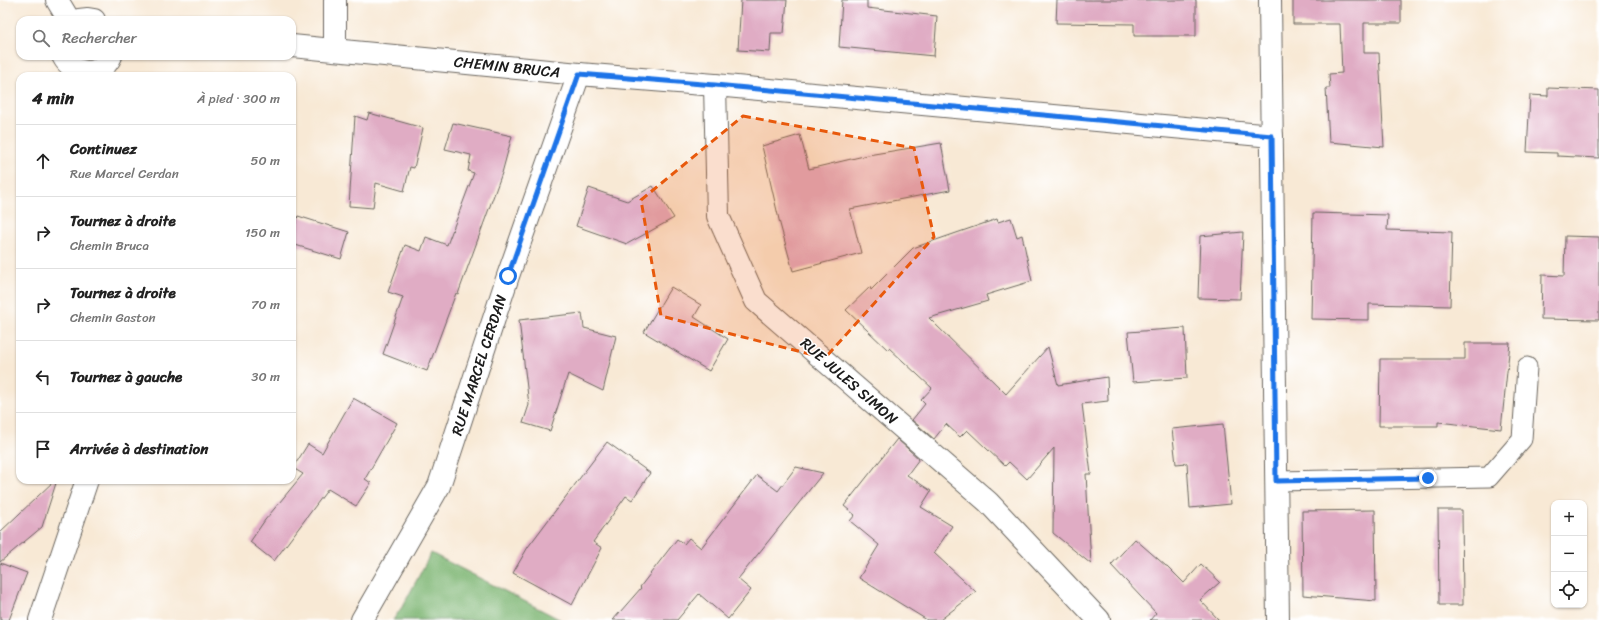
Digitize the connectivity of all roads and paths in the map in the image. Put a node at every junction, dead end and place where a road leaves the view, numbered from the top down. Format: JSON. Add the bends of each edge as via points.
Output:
{"nodes":[{"id":1,"x":58,"y":0,"type":"edge"},
{"id":2,"x":335,"y":0,"type":"edge"},
{"id":3,"x":1270,"y":0,"type":"edge"},
{"id":4,"x":67,"y":16,"type":"edge"},
{"id":5,"x":296,"y":46,"type":"edge"},
{"id":6,"x":335,"y":50,"type":"junction"},
{"id":7,"x":65,"y":60,"type":"edge"},
{"id":8,"x":109,"y":60,"type":"edge"},
{"id":9,"x":83,"y":72,"type":"edge"},
{"id":10,"x":93,"y":72,"type":"edge"},
{"id":11,"x":579,"y":74,"type":"junction"},
{"id":12,"x":715,"y":85,"type":"junction"},
{"id":13,"x":1272,"y":136,"type":"junction"},
{"id":14,"x":1527,"y":367,"type":"dead end"},
{"id":15,"x":1276,"y":481,"type":"junction"},
{"id":16,"x":86,"y":484,"type":"edge"},
{"id":17,"x":40,"y":620,"type":"edge"},
{"id":18,"x":362,"y":620,"type":"edge"},
{"id":19,"x":1099,"y":620,"type":"edge"},
{"id":20,"x":1278,"y":620,"type":"edge"}],
"edges":[{"from":1,"to":4,"type":"street"},
{"from":2,"to":6,"type":"street"},
{"from":3,"to":13,"type":"street"},
{"from":5,"to":6,"type":"street","name":"CHEMIN BRUCA"},
{"from":6,"to":11,"type":"street","name":"CHEMIN BRUCA"},
{"from":7,"to":9,"type":"street","via":[[72,68]]},
{"from":8,"to":10,"type":"street"},
{"from":11,"to":12,"type":"street","name":"CHEMIN BRUCA"},
{"from":11,"to":18,"type":"street","name":"RUE MARCEL CERDAN","via":[[508,276],[439,486]]},
{"from":12,"to":13,"type":"street","name":"CHEMIN BRUCA"},
{"from":12,"to":19,"type":"street","name":"RUE JULES SIMON","via":[[718,216],[756,301],[988,502]]},
{"from":13,"to":15,"type":"street"},
{"from":14,"to":15,"type":"lane","via":[[1522,439],[1489,477]]},
{"from":15,"to":20,"type":"street"},
{"from":16,"to":17,"type":"street"}]}
